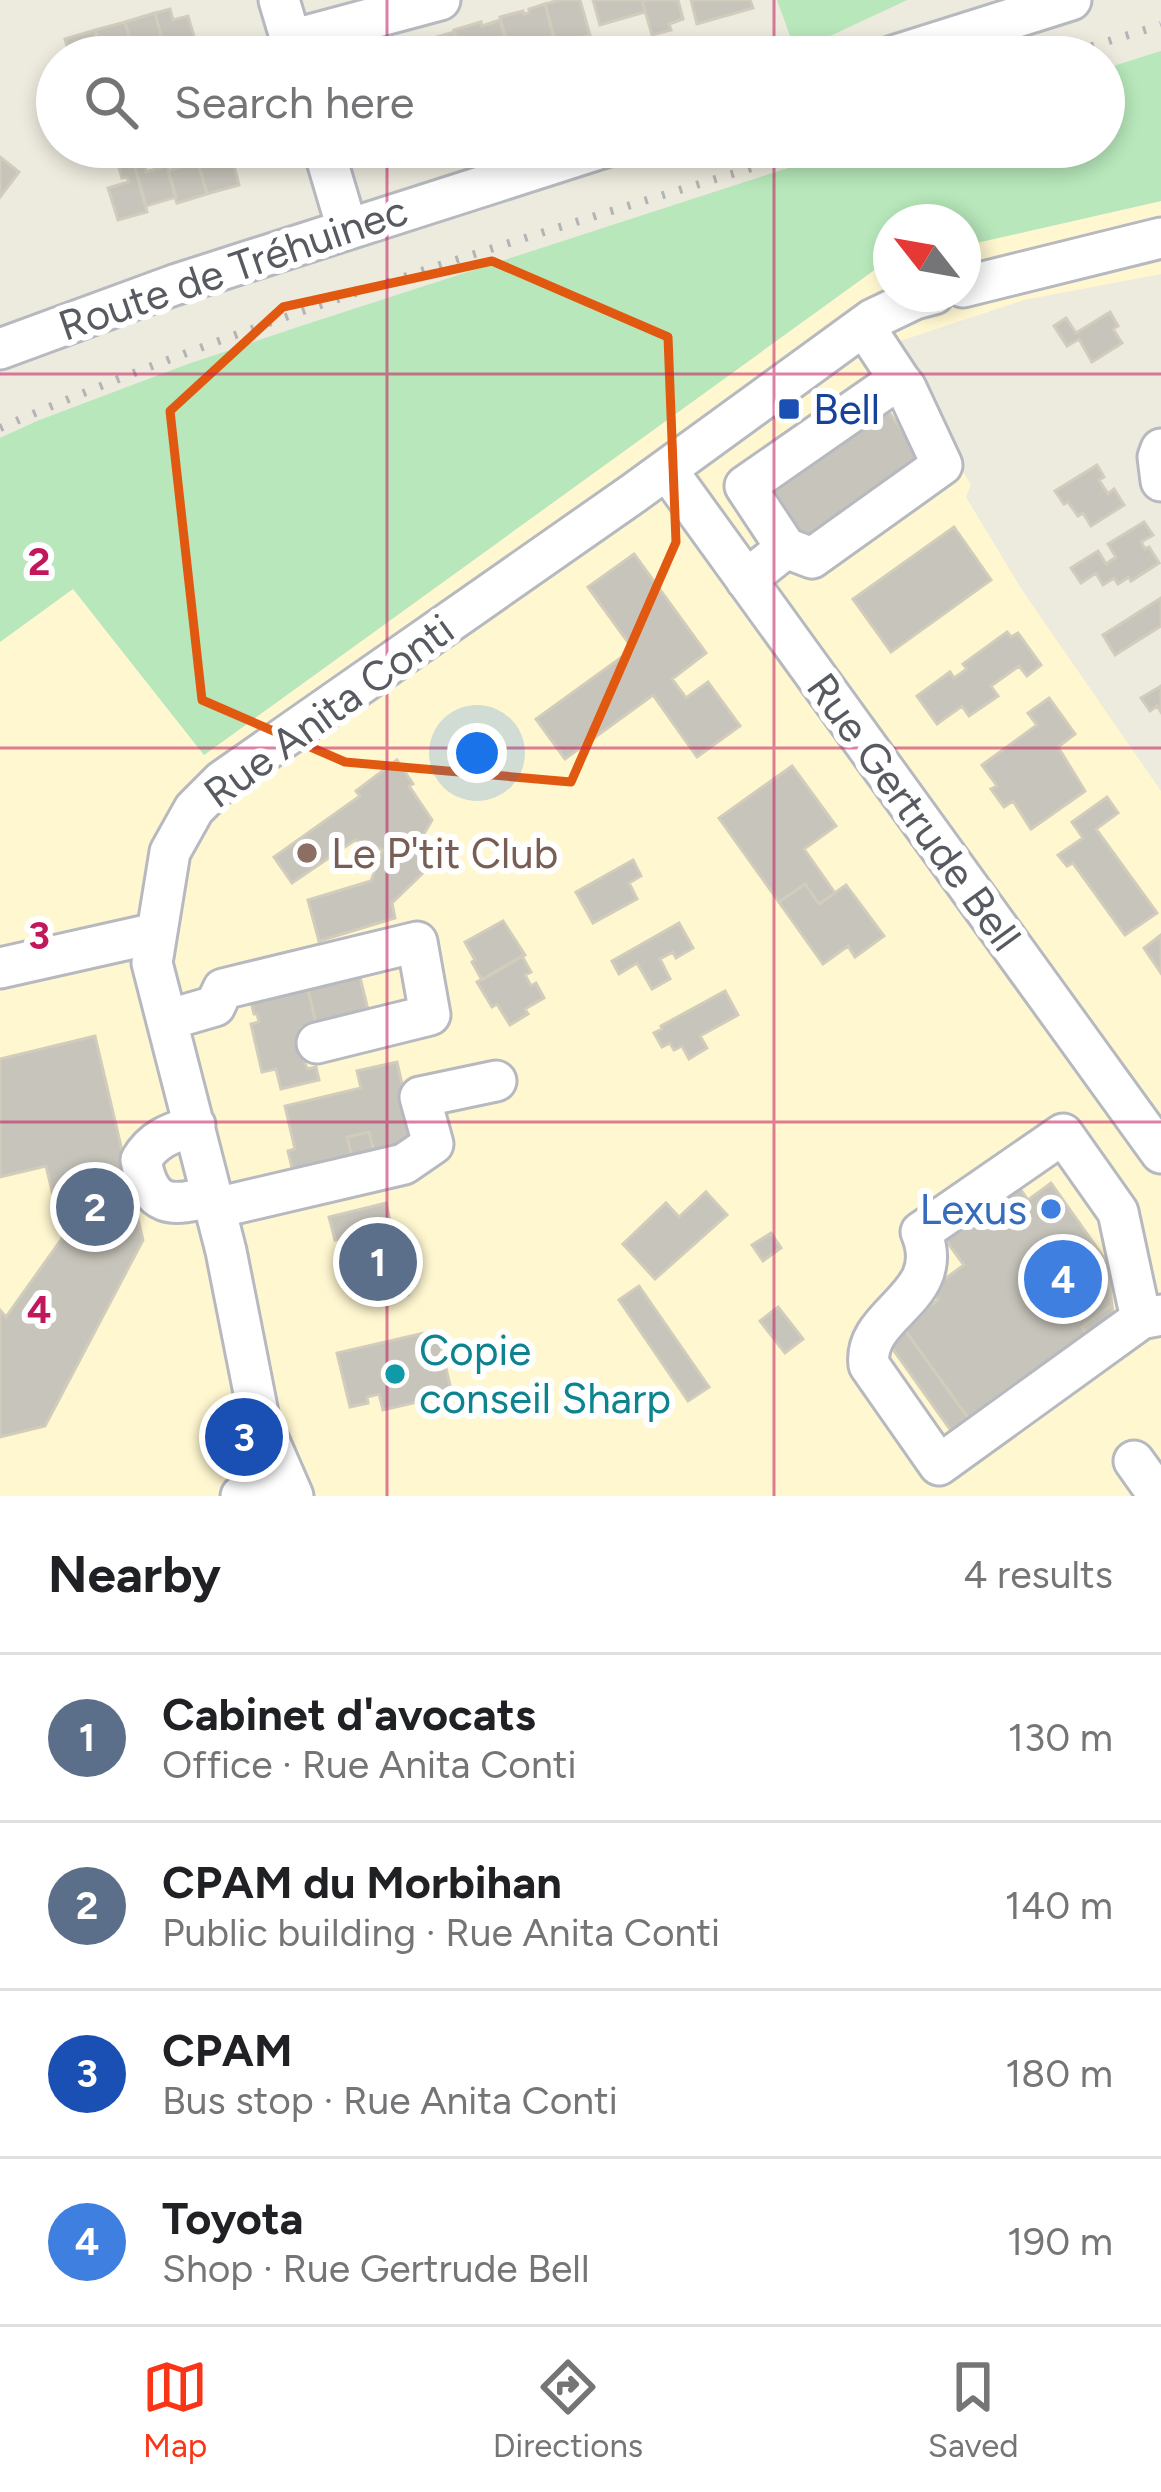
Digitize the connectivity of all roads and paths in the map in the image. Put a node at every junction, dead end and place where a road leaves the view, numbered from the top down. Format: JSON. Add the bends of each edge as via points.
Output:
{"nodes":[{"id":1,"x":279,"y":0,"type":"edge"},
{"id":2,"x":440,"y":0,"type":"edge"},
{"id":3,"x":1071,"y":0,"type":"edge"},
{"id":4,"x":290,"y":36,"type":"edge"},
{"id":5,"x":333,"y":36,"type":"edge"},
{"id":6,"x":957,"y":36,"type":"edge"},
{"id":7,"x":329,"y":168,"type":"edge"},
{"id":8,"x":537,"y":168,"type":"edge"},
{"id":9,"x":347,"y":228,"type":"junction"},
{"id":10,"x":1161,"y":238,"type":"edge"},
{"id":11,"x":981,"y":283,"type":"edge"},
{"id":12,"x":890,"y":312,"type":"edge"},
{"id":13,"x":864,"y":326,"type":"junction"},
{"id":14,"x":0,"y":349,"type":"edge"},
{"id":15,"x":899,"y":379,"type":"junction"},
{"id":16,"x":1161,"y":449,"type":"edge"},
{"id":17,"x":667,"y":470,"type":"junction"},
{"id":18,"x":1161,"y":481,"type":"edge"},
{"id":19,"x":786,"y":548,"type":"junction"},
{"id":20,"x":746,"y":580,"type":"junction"},
{"id":21,"x":156,"y":934,"type":"junction"},
{"id":22,"x":0,"y":968,"type":"edge"},
{"id":23,"x":167,"y":1020,"type":"junction"},
{"id":24,"x":317,"y":1043,"type":"dead end"},
{"id":25,"x":496,"y":1081,"type":"dead end"},
{"id":26,"x":195,"y":1125,"type":"junction"},
{"id":27,"x":1161,"y":1154,"type":"edge"},
{"id":28,"x":215,"y":1202,"type":"junction"},
{"id":29,"x":1151,"y":1317,"type":"edge"},
{"id":30,"x":1134,"y":1461,"type":"dead end"},
{"id":31,"x":290,"y":1490,"type":"edge"},
{"id":32,"x":244,"y":1496,"type":"edge"},
{"id":33,"x":1159,"y":1496,"type":"edge"}],
"edges":[{"from":1,"to":4,"type":"street"},
{"from":2,"to":5,"type":"street"},
{"from":3,"to":6,"type":"street"},
{"from":7,"to":9,"type":"street"},
{"from":8,"to":9,"type":"street","name":"Route de Tréhuinec"},
{"from":9,"to":14,"type":"street","name":"Route de Tréhuinec"},
{"from":10,"to":11,"type":"street"},
{"from":12,"to":13,"type":"street","name":"Rue Anita Conti"},
{"from":13,"to":15,"type":"street"},
{"from":13,"to":17,"type":"street","name":"Rue Anita Conti"},
{"from":15,"to":19,"type":"street","via":[[746,486]]},
{"from":15,"to":19,"type":"street","via":[[942,465],[812,558]]},
{"from":16,"to":18,"type":"street"},
{"from":17,"to":20,"type":"street","name":"Rue Gertrude Bell"},
{"from":17,"to":21,"type":"street","name":"Rue Anita Conti","via":[[222,781],[194,809],[170,853]]},
{"from":19,"to":20,"type":"street"},
{"from":20,"to":27,"type":"street","name":"Rue Gertrude Bell"},
{"from":21,"to":22,"type":"street"},
{"from":21,"to":23,"type":"street","name":"Rue Anita Conti","via":[[152,963]]},
{"from":23,"to":24,"type":"street","via":[[215,1006],[223,989],[417,942],[430,1015]]},
{"from":23,"to":26,"type":"street","name":"Rue Anita Conti"},
{"from":25,"to":28,"type":"street","via":[[420,1096],[434,1144],[404,1164]]},
{"from":26,"to":28,"type":"street","name":"Rue Anita Conti"},
{"from":26,"to":28,"type":"street","via":[[150,1145],[141,1160],[144,1180],[168,1204]]},
{"from":28,"to":31,"type":"street","name":"Rue Anita Conti","via":[[260,1418]]},
{"from":29,"to":29,"type":"street","via":[[1118,1212],[1063,1134],[921,1232],[927,1268],[869,1346],[869,1365],[939,1465]]},
{"from":30,"to":33,"type":"street"},
{"from":31,"to":32,"type":"street"}]}
